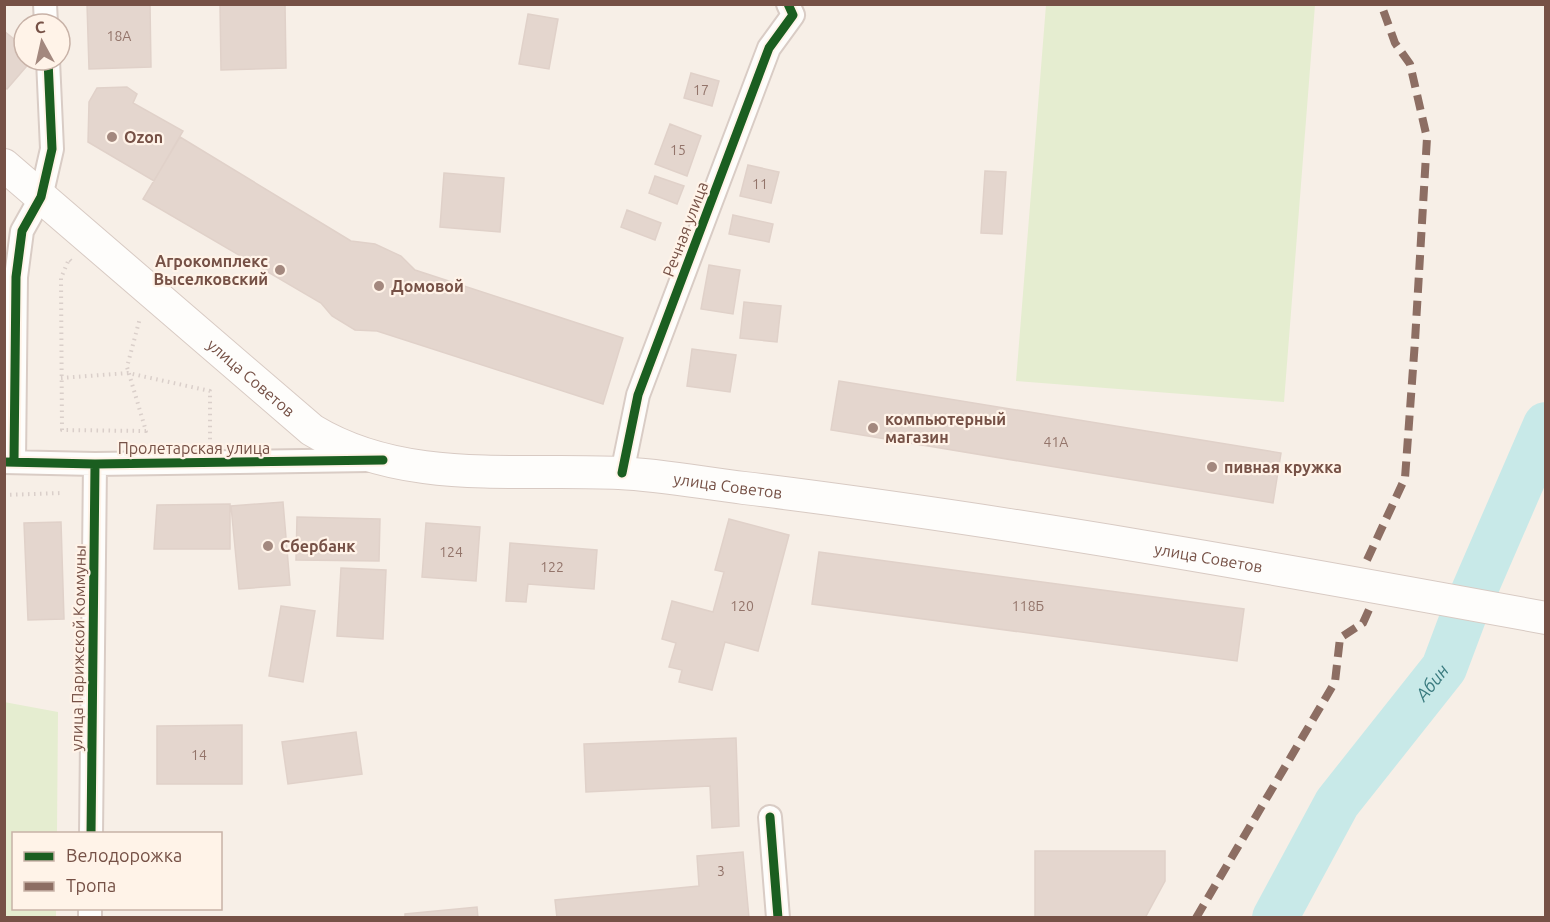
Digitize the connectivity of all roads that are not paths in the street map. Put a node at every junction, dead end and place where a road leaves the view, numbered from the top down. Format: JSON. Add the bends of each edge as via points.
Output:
{"nodes":[{"id":1,"x":788,"y":4,"type":"edge"},
{"id":2,"x":49,"y":72,"type":"edge"},
{"id":3,"x":4,"y":165,"type":"edge"},
{"id":4,"x":41,"y":197,"type":"junction"},
{"id":5,"x":383,"y":460,"type":"junction"},
{"id":6,"x":9,"y":462,"type":"edge"},
{"id":7,"x":95,"y":464,"type":"junction"},
{"id":8,"x":622,"y":473,"type":"junction"},
{"id":9,"x":1545,"y":618,"type":"edge"},
{"id":10,"x":770,"y":817,"type":"dead end"},
{"id":11,"x":91,"y":832,"type":"edge"},
{"id":12,"x":778,"y":918,"type":"edge"}],
"edges":[{"from":1,"to":8,"type":"street","name":"Речная улица","via":[[793,15],[769,48],[638,395]]},
{"from":2,"to":4,"type":"street","via":[[52,149]]},
{"from":3,"to":4,"type":"main road","name":"улица Советов"},
{"from":4,"to":5,"type":"main road","name":"улица Советов","via":[[312,430],[333,443]]},
{"from":4,"to":6,"type":"street","via":[[22,231],[16,277]]},
{"from":5,"to":7,"type":"street","name":"Пролетарская улица"},
{"from":5,"to":8,"type":"main road","name":"улица Советов","via":[[431,470]]},
{"from":6,"to":7,"type":"street","name":"Пролетарская улица"},
{"from":7,"to":11,"type":"street","name":"улица Парижской Коммуны"},
{"from":8,"to":9,"type":"main road","name":"улица Советов","via":[[970,519]]},
{"from":10,"to":12,"type":"street"}]}
